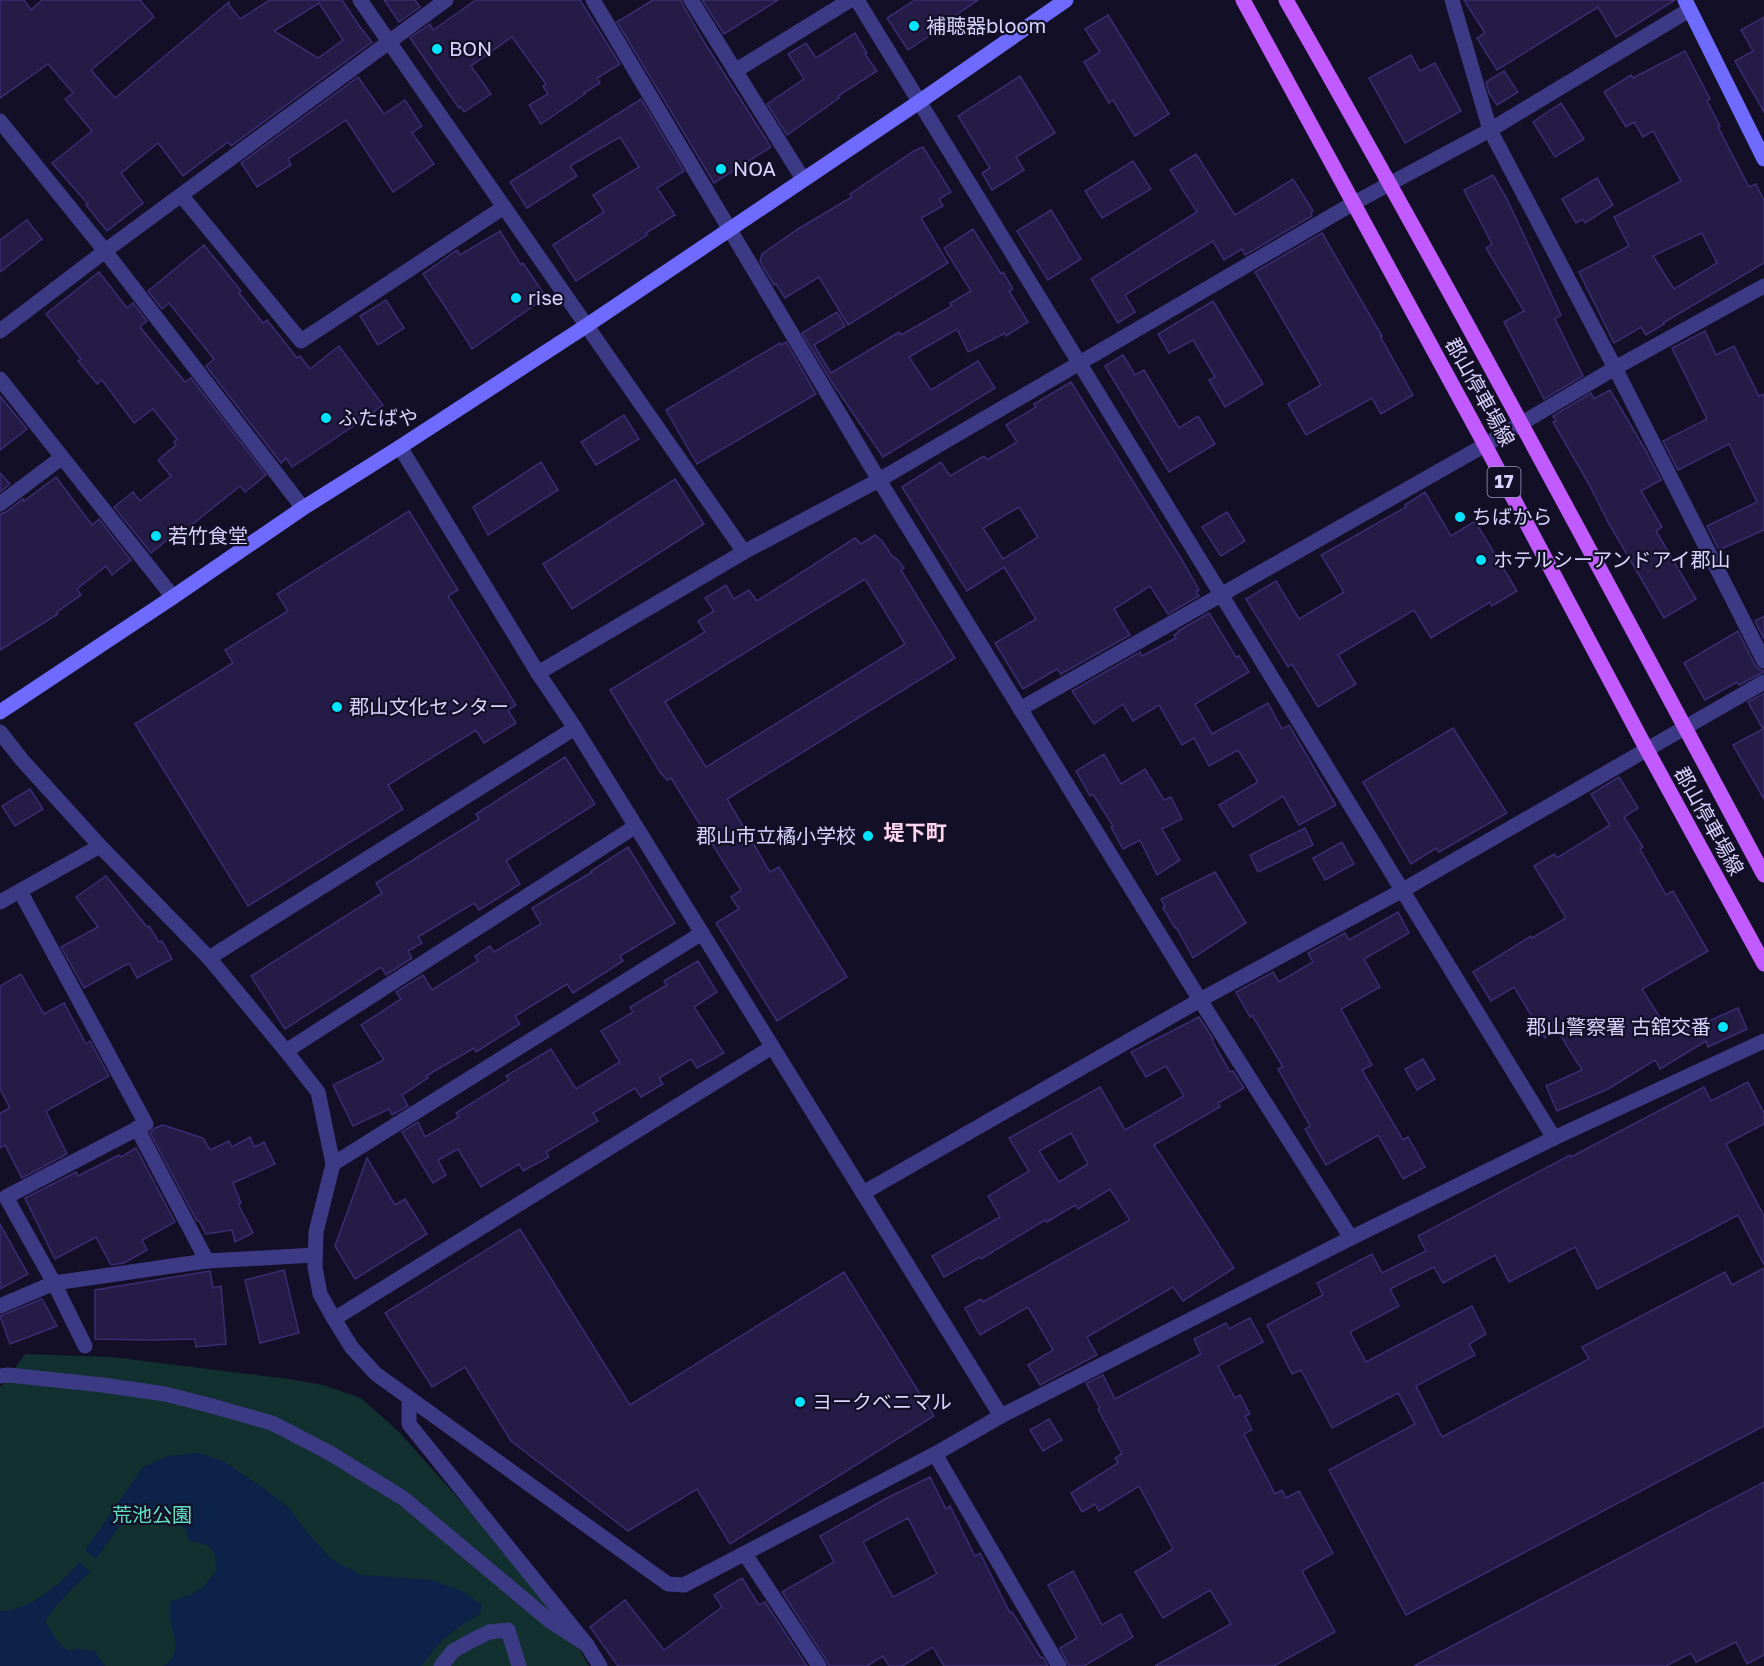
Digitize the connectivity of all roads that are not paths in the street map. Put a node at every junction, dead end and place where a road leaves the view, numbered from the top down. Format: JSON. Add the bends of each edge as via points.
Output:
{"nodes":[{"id":1,"x":360,"y":0,"type":"edge"},
{"id":2,"x":446,"y":0,"type":"edge"},
{"id":3,"x":593,"y":0,"type":"edge"},
{"id":4,"x":691,"y":0,"type":"edge"},
{"id":5,"x":850,"y":0,"type":"edge"},
{"id":6,"x":857,"y":0,"type":"edge"},
{"id":7,"x":1066,"y":0,"type":"edge"},
{"id":8,"x":1243,"y":0,"type":"edge"},
{"id":9,"x":1286,"y":0,"type":"edge"},
{"id":10,"x":1452,"y":0,"type":"edge"},
{"id":11,"x":1687,"y":5,"type":"edge"},
{"id":12,"x":389,"y":41,"type":"junction"},
{"id":13,"x":735,"y":71,"type":"junction"},
{"id":14,"x":919,"y":102,"type":"junction"},
{"id":15,"x":0,"y":121,"type":"edge"},
{"id":16,"x":1490,"y":130,"type":"junction"},
{"id":17,"x":1762,"y":149,"type":"edge"},
{"id":18,"x":803,"y":179,"type":"junction"},
{"id":19,"x":1390,"y":183,"type":"junction"},
{"id":20,"x":181,"y":195,"type":"junction"},
{"id":21,"x":1353,"y":204,"type":"junction"},
{"id":22,"x":504,"y":207,"type":"junction"},
{"id":23,"x":728,"y":229,"type":"junction"},
{"id":24,"x":105,"y":251,"type":"junction"},
{"id":25,"x":1764,"y":286,"type":"edge"},
{"id":26,"x":586,"y":326,"type":"junction"},
{"id":27,"x":0,"y":331,"type":"edge"},
{"id":28,"x":1079,"y":363,"type":"junction"},
{"id":29,"x":1615,"y":368,"type":"junction"},
{"id":30,"x":0,"y":379,"type":"edge"},
{"id":31,"x":1521,"y":422,"type":"junction"},
{"id":32,"x":1485,"y":445,"type":"junction"},
{"id":33,"x":400,"y":447,"type":"junction"},
{"id":34,"x":61,"y":458,"type":"junction"},
{"id":35,"x":879,"y":480,"type":"junction"},
{"id":36,"x":0,"y":504,"type":"edge"},
{"id":37,"x":303,"y":508,"type":"junction"},
{"id":38,"x":744,"y":552,"type":"junction"},
{"id":39,"x":1221,"y":595,"type":"junction"},
{"id":40,"x":173,"y":597,"type":"junction"},
{"id":41,"x":1764,"y":661,"type":"edge"},
{"id":42,"x":538,"y":673,"type":"junction"},
{"id":43,"x":1764,"y":682,"type":"edge"},
{"id":44,"x":1020,"y":709,"type":"junction"},
{"id":45,"x":0,"y":712,"type":"edge"},
{"id":46,"x":576,"y":728,"type":"junction"},
{"id":47,"x":1685,"y":728,"type":"junction"},
{"id":48,"x":0,"y":732,"type":"edge"},
{"id":49,"x":1647,"y":750,"type":"junction"},
{"id":50,"x":636,"y":826,"type":"junction"},
{"id":51,"x":100,"y":846,"type":"junction"},
{"id":52,"x":1764,"y":875,"type":"edge"},
{"id":53,"x":1403,"y":890,"type":"junction"},
{"id":54,"x":20,"y":891,"type":"junction"},
{"id":55,"x":0,"y":902,"type":"edge"},
{"id":56,"x":702,"y":933,"type":"junction"},
{"id":57,"x":209,"y":958,"type":"junction"},
{"id":58,"x":1764,"y":964,"type":"edge"},
{"id":59,"x":1200,"y":1000,"type":"junction"},
{"id":60,"x":1764,"y":1041,"type":"edge"},
{"id":61,"x":772,"y":1047,"type":"junction"},
{"id":62,"x":286,"y":1051,"type":"junction"},
{"id":63,"x":137,"y":1128,"type":"junction"},
{"id":64,"x":1554,"y":1138,"type":"junction"},
{"id":65,"x":333,"y":1164,"type":"junction"},
{"id":66,"x":863,"y":1193,"type":"junction"},
{"id":67,"x":2,"y":1194,"type":"edge"},
{"id":68,"x":1351,"y":1238,"type":"junction"},
{"id":69,"x":315,"y":1254,"type":"junction"},
{"id":70,"x":207,"y":1261,"type":"junction"},
{"id":71,"x":54,"y":1283,"type":"junction"},
{"id":72,"x":0,"y":1306,"type":"edge"},
{"id":73,"x":334,"y":1319,"type":"junction"},
{"id":74,"x":85,"y":1346,"type":"dead end"},
{"id":75,"x":0,"y":1376,"type":"edge"},
{"id":76,"x":409,"y":1398,"type":"junction"},
{"id":77,"x":1001,"y":1416,"type":"junction"},
{"id":78,"x":935,"y":1454,"type":"junction"},
{"id":79,"x":745,"y":1554,"type":"junction"},
{"id":80,"x":587,"y":1645,"type":"junction"},
{"id":81,"x":441,"y":1666,"type":"edge"},
{"id":82,"x":519,"y":1666,"type":"edge"},
{"id":83,"x":600,"y":1666,"type":"edge"},
{"id":84,"x":819,"y":1666,"type":"edge"},
{"id":85,"x":1059,"y":1666,"type":"edge"}],
"edges":[{"from":1,"to":12,"type":"street"},
{"from":2,"to":12,"type":"street"},
{"from":3,"to":23,"type":"street"},
{"from":4,"to":13,"type":"street"},
{"from":5,"to":13,"type":"street"},
{"from":6,"to":14,"type":"street"},
{"from":7,"to":14,"type":"street"},
{"from":8,"to":21,"type":"main road","name":"郡山停車場線","number":"17"},
{"from":9,"to":19,"type":"main road","name":"郡山停車場線","number":"17"},
{"from":10,"to":16,"type":"street"},
{"from":11,"to":16,"type":"street"},
{"from":11,"to":17,"type":"street"},
{"from":12,"to":20,"type":"street"},
{"from":12,"to":22,"type":"street"},
{"from":13,"to":18,"type":"street"},
{"from":14,"to":18,"type":"street"},
{"from":14,"to":28,"type":"street"},
{"from":15,"to":24,"type":"street"},
{"from":16,"to":19,"type":"street"},
{"from":16,"to":29,"type":"street"},
{"from":18,"to":23,"type":"street"},
{"from":19,"to":21,"type":"street"},
{"from":19,"to":31,"type":"main road","name":"郡山停車場線","number":"17"},
{"from":20,"to":22,"type":"street","via":[[301,341]]},
{"from":20,"to":24,"type":"street"},
{"from":21,"to":28,"type":"street"},
{"from":21,"to":32,"type":"main road","name":"郡山停車場線","number":"17"},
{"from":22,"to":26,"type":"street"},
{"from":23,"to":26,"type":"street"},
{"from":23,"to":35,"type":"street"},
{"from":24,"to":27,"type":"street"},
{"from":24,"to":37,"type":"street"},
{"from":25,"to":29,"type":"street"},
{"from":26,"to":33,"type":"street"},
{"from":26,"to":38,"type":"street"},
{"from":28,"to":35,"type":"street"},
{"from":28,"to":39,"type":"street"},
{"from":29,"to":31,"type":"street"},
{"from":29,"to":41,"type":"street"},
{"from":30,"to":34,"type":"street"},
{"from":31,"to":32,"type":"street"},
{"from":31,"to":47,"type":"main road","name":"郡山停車場線","number":"17"},
{"from":32,"to":39,"type":"street"},
{"from":32,"to":49,"type":"main road","name":"郡山停車場線","number":"17"},
{"from":33,"to":37,"type":"street"},
{"from":33,"to":42,"type":"street"},
{"from":34,"to":36,"type":"street"},
{"from":34,"to":40,"type":"street"},
{"from":35,"to":38,"type":"street"},
{"from":35,"to":44,"type":"street"},
{"from":37,"to":40,"type":"street"},
{"from":38,"to":42,"type":"street"},
{"from":39,"to":44,"type":"street"},
{"from":39,"to":53,"type":"street"},
{"from":40,"to":45,"type":"street"},
{"from":42,"to":46,"type":"street"},
{"from":43,"to":47,"type":"street"},
{"from":44,"to":59,"type":"street"},
{"from":46,"to":50,"type":"street"},
{"from":46,"to":57,"type":"street"},
{"from":47,"to":49,"type":"street"},
{"from":47,"to":52,"type":"main road","name":"郡山停車場線","number":"17"},
{"from":48,"to":51,"type":"street"},
{"from":49,"to":53,"type":"street"},
{"from":49,"to":58,"type":"main road","name":"郡山停車場線","number":"17"},
{"from":50,"to":56,"type":"street"},
{"from":50,"to":62,"type":"street"},
{"from":51,"to":54,"type":"street"},
{"from":51,"to":57,"type":"street"},
{"from":53,"to":59,"type":"street"},
{"from":53,"to":64,"type":"street"},
{"from":54,"to":55,"type":"street"},
{"from":54,"to":63,"type":"street","via":[[146,1124]]},
{"from":56,"to":61,"type":"street"},
{"from":56,"to":65,"type":"street"},
{"from":57,"to":62,"type":"street"},
{"from":59,"to":66,"type":"street"},
{"from":59,"to":68,"type":"street"},
{"from":60,"to":64,"type":"street"},
{"from":61,"to":66,"type":"street"},
{"from":61,"to":73,"type":"street"},
{"from":62,"to":65,"type":"street","via":[[318,1092]]},
{"from":63,"to":67,"type":"street"},
{"from":63,"to":70,"type":"street"},
{"from":64,"to":68,"type":"street"},
{"from":65,"to":69,"type":"street","via":[[316,1232]]},
{"from":66,"to":77,"type":"street"},
{"from":67,"to":71,"type":"street"},
{"from":68,"to":77,"type":"street"},
{"from":69,"to":70,"type":"street"},
{"from":69,"to":73,"type":"street","via":[[320,1294]]},
{"from":70,"to":71,"type":"street"},
{"from":71,"to":72,"type":"street"},
{"from":71,"to":74,"type":"street"},
{"from":73,"to":76,"type":"street","via":[[352,1348],[376,1374]]},
{"from":75,"to":80,"type":"street","via":[[165,1394],[272,1423],[403,1498],[550,1621]]},
{"from":76,"to":79,"type":"street","via":[[668,1584],[684,1585]]},
{"from":76,"to":80,"type":"street","via":[[409,1424]]},
{"from":77,"to":78,"type":"street"},
{"from":78,"to":79,"type":"street"},
{"from":78,"to":85,"type":"street"},
{"from":79,"to":84,"type":"street"},
{"from":80,"to":83,"type":"street"},
{"from":81,"to":82,"type":"street","via":[[453,1651],[471,1641],[489,1632],[508,1630]]}]}
